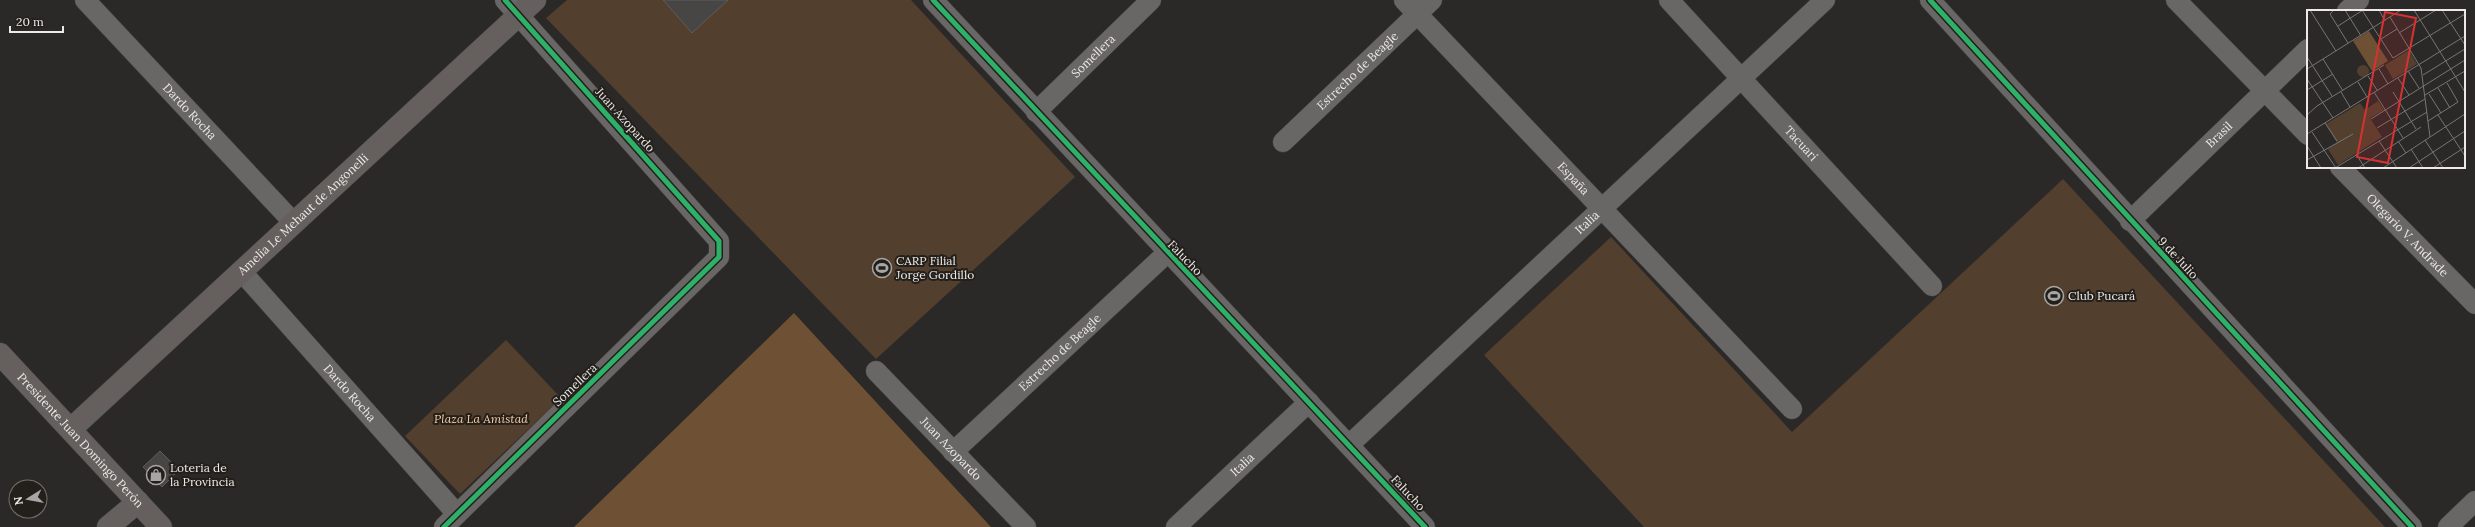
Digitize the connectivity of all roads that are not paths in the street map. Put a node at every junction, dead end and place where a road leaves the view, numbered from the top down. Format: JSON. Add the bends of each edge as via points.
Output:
{"nodes":[{"id":1,"x":85,"y":0,"type":"edge"},
{"id":2,"x":535,"y":0,"type":"edge"},
{"id":3,"x":933,"y":0,"type":"edge"},
{"id":4,"x":1151,"y":0,"type":"edge"},
{"id":5,"x":1432,"y":0,"type":"edge"},
{"id":6,"x":1669,"y":0,"type":"edge"},
{"id":7,"x":1825,"y":0,"type":"edge"},
{"id":8,"x":1930,"y":0,"type":"edge"},
{"id":9,"x":2176,"y":0,"type":"edge"},
{"id":10,"x":2359,"y":0,"type":"edge"},
{"id":11,"x":1411,"y":6,"type":"edge"},
{"id":12,"x":512,"y":8,"type":"edge"},
{"id":13,"x":2348,"y":10,"type":"edge"},
{"id":14,"x":2307,"y":50,"type":"edge"},
{"id":15,"x":1742,"y":77,"type":"junction"},
{"id":16,"x":2265,"y":91,"type":"junction"},
{"id":17,"x":1036,"y":112,"type":"junction"},
{"id":18,"x":2307,"y":134,"type":"edge"},
{"id":19,"x":1282,"y":142,"type":"dead end"},
{"id":20,"x":2341,"y":168,"type":"edge"},
{"id":21,"x":1603,"y":209,"type":"junction"},
{"id":22,"x":2130,"y":220,"type":"junction"},
{"id":23,"x":294,"y":223,"type":"junction"},
{"id":24,"x":1167,"y":252,"type":"junction"},
{"id":25,"x":719,"y":257,"type":"joint"},
{"id":26,"x":242,"y":272,"type":"junction"},
{"id":27,"x":1932,"y":286,"type":"dead end"},
{"id":28,"x":2475,"y":304,"type":"edge"},
{"id":29,"x":0,"y":354,"type":"edge"},
{"id":30,"x":876,"y":371,"type":"dead end"},
{"id":31,"x":1309,"y":402,"type":"junction"},
{"id":32,"x":1792,"y":409,"type":"dead end"},
{"id":33,"x":71,"y":429,"type":"junction"},
{"id":34,"x":1349,"y":445,"type":"junction"},
{"id":35,"x":953,"y":452,"type":"junction"},
{"id":36,"x":2475,"y":501,"type":"edge"},
{"id":37,"x":138,"y":502,"type":"junction"},
{"id":38,"x":451,"y":520,"type":"edge"},
{"id":39,"x":108,"y":527,"type":"edge"},
{"id":40,"x":161,"y":527,"type":"edge"},
{"id":41,"x":1026,"y":527,"type":"edge"},
{"id":42,"x":1176,"y":527,"type":"edge"},
{"id":43,"x":1425,"y":527,"type":"edge"},
{"id":44,"x":2412,"y":527,"type":"edge"},
{"id":45,"x":2448,"y":527,"type":"edge"}],
"edges":[{"from":1,"to":23,"type":"street","name":"Dardo Rocha"},
{"from":2,"to":12,"type":"street","name":"Amelia Le Mehaut de Angonelli"},
{"from":3,"to":17,"type":"street","name":"Falucho"},
{"from":4,"to":17,"type":"street","name":"Somellera"},
{"from":5,"to":11,"type":"street","name":"Estrecho de Beagle"},
{"from":6,"to":15,"type":"street","name":"Tacuarí"},
{"from":7,"to":15,"type":"street","name":"Italia"},
{"from":8,"to":22,"type":"street","name":"9 de Julio"},
{"from":9,"to":16,"type":"street"},
{"from":10,"to":13,"type":"street"},
{"from":11,"to":19,"type":"street","name":"Estrecho de Beagle"},
{"from":11,"to":21,"type":"street","name":"España"},
{"from":12,"to":23,"type":"street","name":"Amelia Le Mehaut de Angonelli"},
{"from":12,"to":25,"type":"street","name":"Juan Azopardo","via":[[720,241]]},
{"from":14,"to":16,"type":"street","name":"Brasil"},
{"from":15,"to":21,"type":"street","name":"Italia"},
{"from":15,"to":27,"type":"street","name":"Tacuarí"},
{"from":16,"to":18,"type":"street"},
{"from":16,"to":22,"type":"street","name":"Brasil"},
{"from":17,"to":24,"type":"street","name":"Falucho"},
{"from":20,"to":28,"type":"street","name":"Olegario V. Andrade"},
{"from":21,"to":32,"type":"street","name":"España"},
{"from":21,"to":34,"type":"street","name":"Italia"},
{"from":22,"to":44,"type":"street","name":"9 de Julio"},
{"from":23,"to":26,"type":"street","name":"Amelia Le Mehaut de Angonelli"},
{"from":24,"to":31,"type":"street","name":"Falucho"},
{"from":24,"to":35,"type":"street","name":"Estrecho de Beagle"},
{"from":25,"to":38,"type":"street","name":"Somellera"},
{"from":26,"to":33,"type":"street","name":"Amelia Le Mehaut de Angonelli"},
{"from":26,"to":38,"type":"street","name":"Dardo Rocha"},
{"from":29,"to":33,"type":"street","name":"Presidente Juan Domingo Perón"},
{"from":30,"to":35,"type":"street","name":"Juan Azopardo"},
{"from":31,"to":34,"type":"street","name":"Falucho"},
{"from":31,"to":42,"type":"street","name":"Italia"},
{"from":33,"to":37,"type":"street","name":"Presidente Juan Domingo Perón"},
{"from":34,"to":43,"type":"street","name":"Falucho"},
{"from":35,"to":41,"type":"street","name":"Juan Azopardo"},
{"from":36,"to":45,"type":"street"},
{"from":37,"to":39,"type":"street"},
{"from":37,"to":40,"type":"street","name":"Presidente Juan Domingo Perón"}]}
